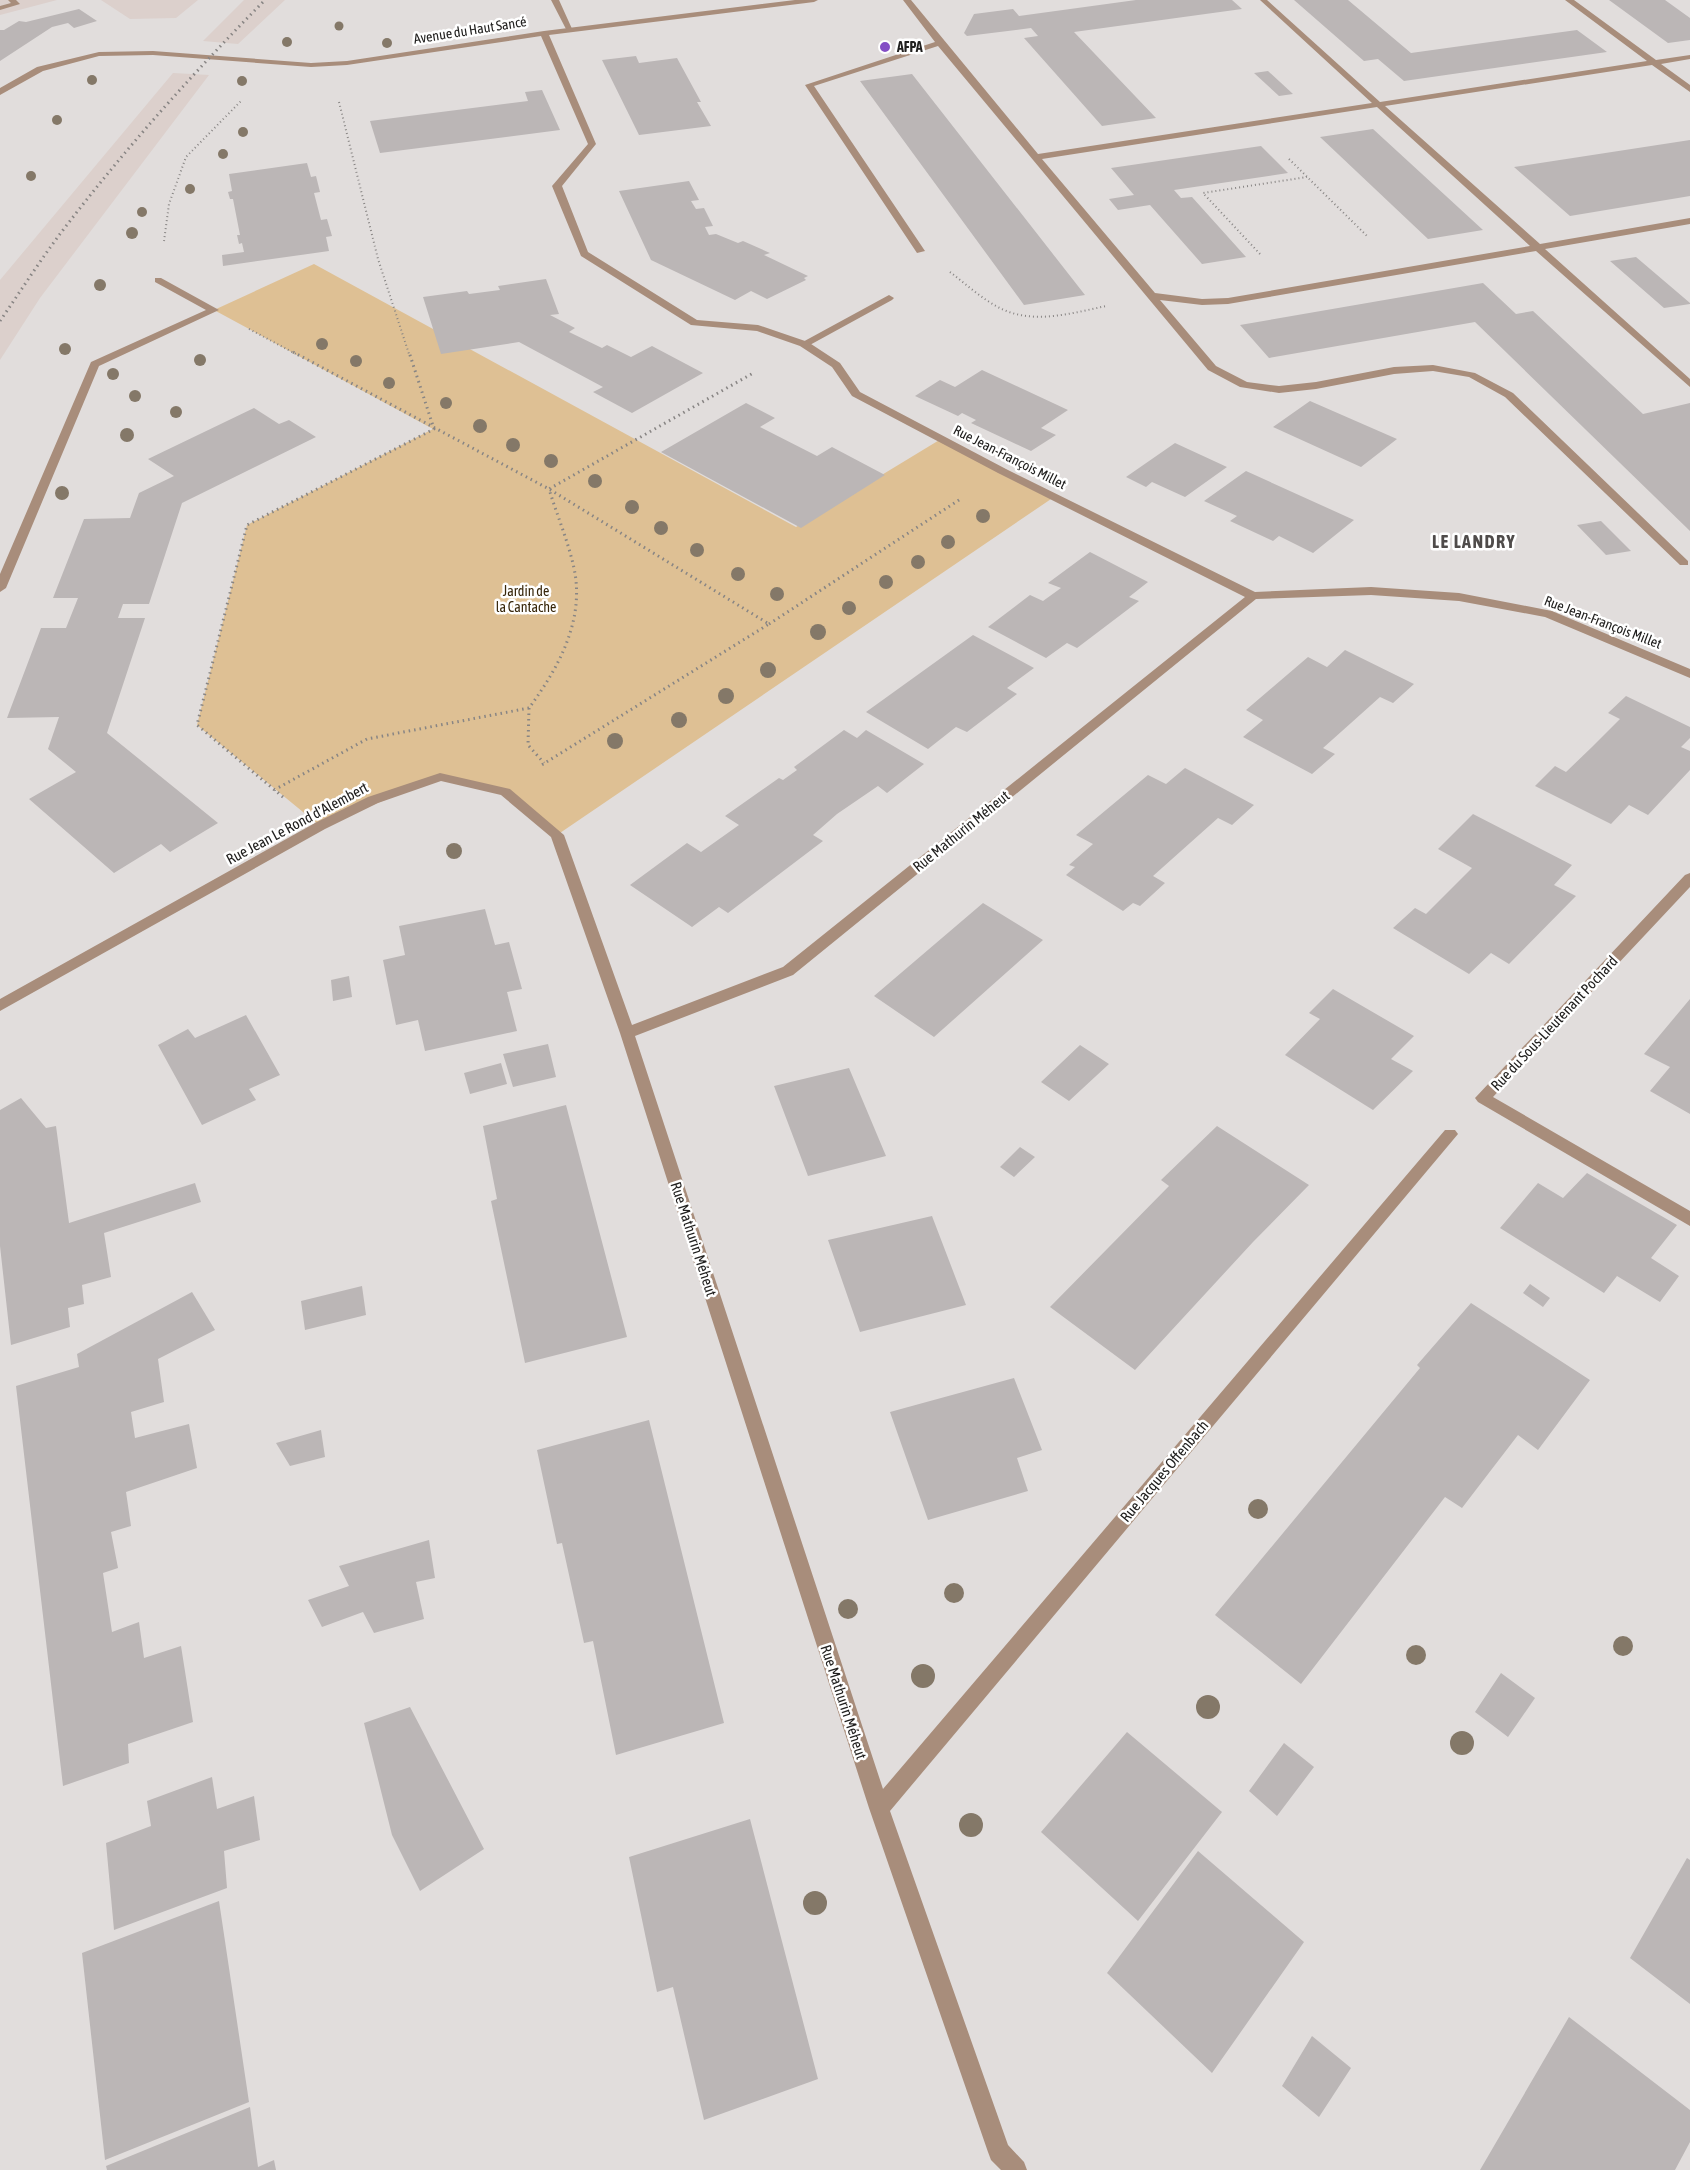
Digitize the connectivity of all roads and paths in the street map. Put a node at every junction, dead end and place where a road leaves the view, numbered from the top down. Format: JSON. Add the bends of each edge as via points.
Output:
{"nodes":[{"id":1,"x":12,"y":0,"type":"edge"},
{"id":2,"x":555,"y":0,"type":"edge"},
{"id":3,"x":814,"y":0,"type":"edge"},
{"id":4,"x":907,"y":0,"type":"edge"},
{"id":5,"x":1569,"y":0,"type":"edge"},
{"id":6,"x":1263,"y":1,"type":"edge"},
{"id":7,"x":0,"y":8,"type":"edge"},
{"id":8,"x":570,"y":29,"type":"junction"},
{"id":9,"x":544,"y":33,"type":"junction"},
{"id":10,"x":940,"y":43,"type":"junction"},
{"id":11,"x":1690,"y":57,"type":"edge"},
{"id":12,"x":280,"y":62,"type":"junction"},
{"id":13,"x":1653,"y":62,"type":"junction"},
{"id":14,"x":1690,"y":89,"type":"edge"},
{"id":15,"x":0,"y":92,"type":"edge"},
{"id":16,"x":1381,"y":106,"type":"junction"},
{"id":17,"x":342,"y":112,"type":"dead end"},
{"id":18,"x":1255,"y":125,"type":"junction"},
{"id":19,"x":1036,"y":157,"type":"junction"},
{"id":20,"x":1307,"y":177,"type":"junction"},
{"id":21,"x":1690,"y":221,"type":"edge"},
{"id":22,"x":1537,"y":248,"type":"junction"},
{"id":23,"x":920,"y":251,"type":"joint"},
{"id":24,"x":1402,"y":271,"type":"junction"},
{"id":25,"x":158,"y":280,"type":"joint"},
{"id":26,"x":1293,"y":290,"type":"junction"},
{"id":27,"x":1155,"y":297,"type":"junction"},
{"id":28,"x":889,"y":298,"type":"dead end"},
{"id":29,"x":214,"y":310,"type":"junction"},
{"id":30,"x":804,"y":344,"type":"junction"},
{"id":31,"x":1690,"y":384,"type":"edge"},
{"id":32,"x":434,"y":429,"type":"junction"},
{"id":33,"x":1002,"y":471,"type":"junction"},
{"id":34,"x":549,"y":489,"type":"junction"},
{"id":35,"x":1684,"y":563,"type":"dead end"},
{"id":36,"x":0,"y":588,"type":"edge"},
{"id":37,"x":1253,"y":596,"type":"junction"},
{"id":38,"x":769,"y":624,"type":"junction"},
{"id":39,"x":1690,"y":674,"type":"edge"},
{"id":40,"x":529,"y":708,"type":"junction"},
{"id":41,"x":544,"y":763,"type":"junction"},
{"id":42,"x":274,"y":790,"type":"junction"},
{"id":43,"x":505,"y":792,"type":"junction"},
{"id":44,"x":283,"y":797,"type":"dead end"},
{"id":45,"x":1690,"y":878,"type":"edge"},
{"id":46,"x":0,"y":1006,"type":"edge"},
{"id":47,"x":627,"y":1033,"type":"junction"},
{"id":48,"x":1449,"y":1134,"type":"dead end"},
{"id":49,"x":1690,"y":1219,"type":"edge"},
{"id":50,"x":879,"y":1808,"type":"junction"},
{"id":51,"x":1016,"y":2170,"type":"edge"}],
"edges":[{"from":1,"to":7,"type":"street","via":[[16,4]]},
{"from":2,"to":8,"type":"street"},
{"from":3,"to":8,"type":"street","name":"Avenue du Haut Sancé"},
{"from":4,"to":10,"type":"street"},
{"from":5,"to":13,"type":"street"},
{"from":6,"to":16,"type":"street"},
{"from":8,"to":9,"type":"street","name":"Avenue du Haut Sancé"},
{"from":9,"to":12,"type":"street","name":"Avenue du Haut Sancé","via":[[347,63]]},
{"from":9,"to":30,"type":"street","name":"Rue Jean-François Millet","via":[[592,144],[557,186],[584,254],[695,323],[758,328]]},
{"from":10,"to":19,"type":"street"},
{"from":10,"to":23,"type":"street","via":[[809,85]]},
{"from":11,"to":13,"type":"street"},
{"from":12,"to":15,"type":"street","name":"Avenue du Haut Sancé","via":[[130,52],[86,56],[49,65]]},
{"from":12,"to":25,"type":"path","via":[[186,157],[169,204]]},
{"from":13,"to":14,"type":"street"},
{"from":13,"to":16,"type":"street"},
{"from":16,"to":18,"type":"street"},
{"from":16,"to":22,"type":"street"},
{"from":17,"to":32,"type":"path","via":[[378,260]]},
{"from":18,"to":19,"type":"street"},
{"from":18,"to":20,"type":"path"},
{"from":19,"to":27,"type":"street"},
{"from":20,"to":24,"type":"path"},
{"from":20,"to":26,"type":"path","via":[[1203,194]]},
{"from":21,"to":22,"type":"street"},
{"from":22,"to":24,"type":"street"},
{"from":22,"to":31,"type":"street"},
{"from":23,"to":27,"type":"path","via":[[1004,310],[1017,314],[1057,315]]},
{"from":24,"to":26,"type":"street"},
{"from":25,"to":29,"type":"street"},
{"from":26,"to":27,"type":"street","via":[[1228,301]]},
{"from":27,"to":35,"type":"street","via":[[1212,368],[1237,384],[1278,391],[1429,366],[1484,379],[1509,395]]},
{"from":28,"to":30,"type":"street"},
{"from":29,"to":32,"type":"path"},
{"from":29,"to":36,"type":"street","via":[[95,364]]},
{"from":30,"to":33,"type":"street","name":"Rue Jean-François Millet","via":[[836,365],[856,394]]},
{"from":30,"to":34,"type":"path"},
{"from":32,"to":34,"type":"path"},
{"from":32,"to":42,"type":"path","via":[[247,525],[197,725]]},
{"from":33,"to":37,"type":"street","name":"Rue Jean-François Millet"},
{"from":33,"to":38,"type":"path"},
{"from":34,"to":38,"type":"path"},
{"from":34,"to":40,"type":"path","via":[[574,570],[576,606],[567,646],[549,683]]},
{"from":37,"to":39,"type":"street","name":"Rue Jean-François Millet","via":[[1371,591],[1459,597],[1548,614]]},
{"from":37,"to":47,"type":"street","name":"Rue Mathurin Méheut","via":[[788,971]]},
{"from":38,"to":41,"type":"path"},
{"from":40,"to":41,"type":"path","via":[[528,746]]},
{"from":40,"to":42,"type":"path","via":[[367,740]]},
{"from":41,"to":43,"type":"path"},
{"from":42,"to":44,"type":"path"},
{"from":43,"to":46,"type":"street","name":"Rue Jean Le Rond d'Alembert","via":[[440,777],[372,800]]},
{"from":43,"to":47,"type":"street","name":"Rue Jean Le Rond d'Alembert","via":[[557,835]]},
{"from":45,"to":49,"type":"street","name":"Rue du Sous-Lieutenant Pochard","via":[[1483,1098]]},
{"from":47,"to":50,"type":"street","name":"Rue Mathurin Méheut"},
{"from":48,"to":50,"type":"street","name":"Rue Jacques Offenbach"},
{"from":50,"to":51,"type":"street","name":"Rue Mathurin Méheut","via":[[999,2152]]}]}
